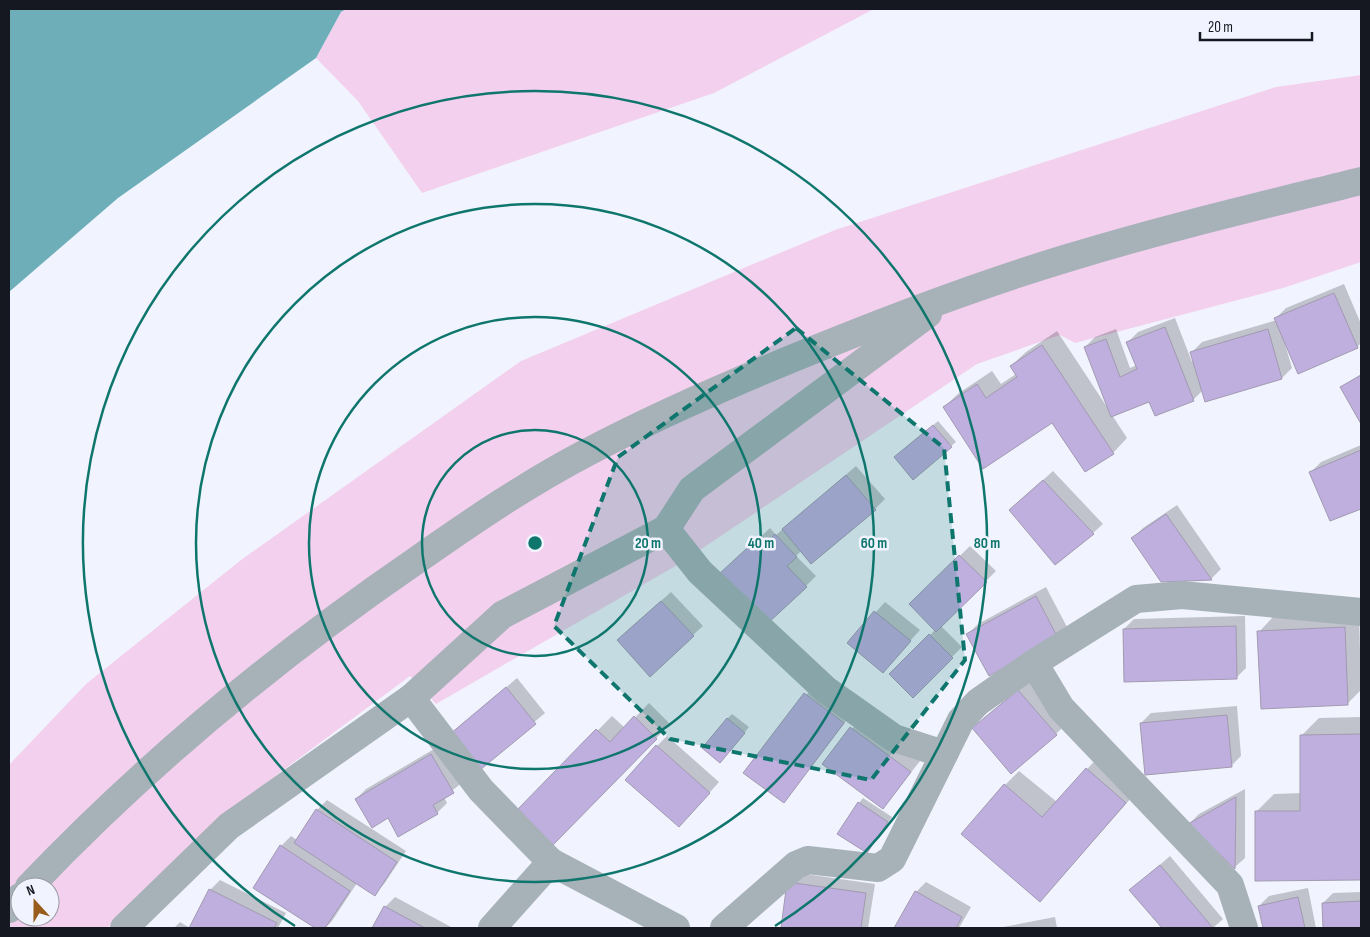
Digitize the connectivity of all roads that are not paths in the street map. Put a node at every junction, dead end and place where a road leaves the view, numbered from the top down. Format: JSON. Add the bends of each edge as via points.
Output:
{"nodes":[{"id":1,"x":1361,"y":181,"type":"edge"},
{"id":2,"x":953,"y":295,"type":"junction"},
{"id":3,"x":666,"y":529,"type":"junction"},
{"id":4,"x":1361,"y":612,"type":"edge"},
{"id":5,"x":1034,"y":663,"type":"junction"},
{"id":6,"x":411,"y":698,"type":"junction"},
{"id":7,"x":944,"y":754,"type":"junction"},
{"id":8,"x":551,"y":862,"type":"junction"},
{"id":9,"x":39,"y":877,"type":"edge"},
{"id":10,"x":124,"y":928,"type":"edge"},
{"id":11,"x":492,"y":928,"type":"edge"},
{"id":12,"x":676,"y":928,"type":"edge"},
{"id":13,"x":724,"y":928,"type":"edge"},
{"id":14,"x":1244,"y":928,"type":"edge"}],
"edges":[{"from":1,"to":2,"type":"street","via":[[1071,256]]},
{"from":2,"to":3,"type":"street","via":[[692,489]]},
{"from":2,"to":9,"type":"street","via":[[723,387],[586,453],[483,514],[362,597],[246,686],[133,784]]},
{"from":3,"to":6,"type":"street","via":[[502,615]]},
{"from":3,"to":7,"type":"street","via":[[700,572],[826,690],[894,738]]},
{"from":4,"to":5,"type":"street","via":[[1182,594],[1160,596],[1136,600]]},
{"from":5,"to":7,"type":"street","via":[[978,702],[961,720]]},
{"from":5,"to":14,"type":"street","via":[[1061,708],[1230,885]]},
{"from":6,"to":8,"type":"street","via":[[481,790]]},
{"from":6,"to":10,"type":"street","via":[[229,826]]},
{"from":7,"to":13,"type":"street","via":[[892,859],[878,868],[808,860],[796,865]]},
{"from":8,"to":11,"type":"street"},
{"from":8,"to":12,"type":"street"}]}
